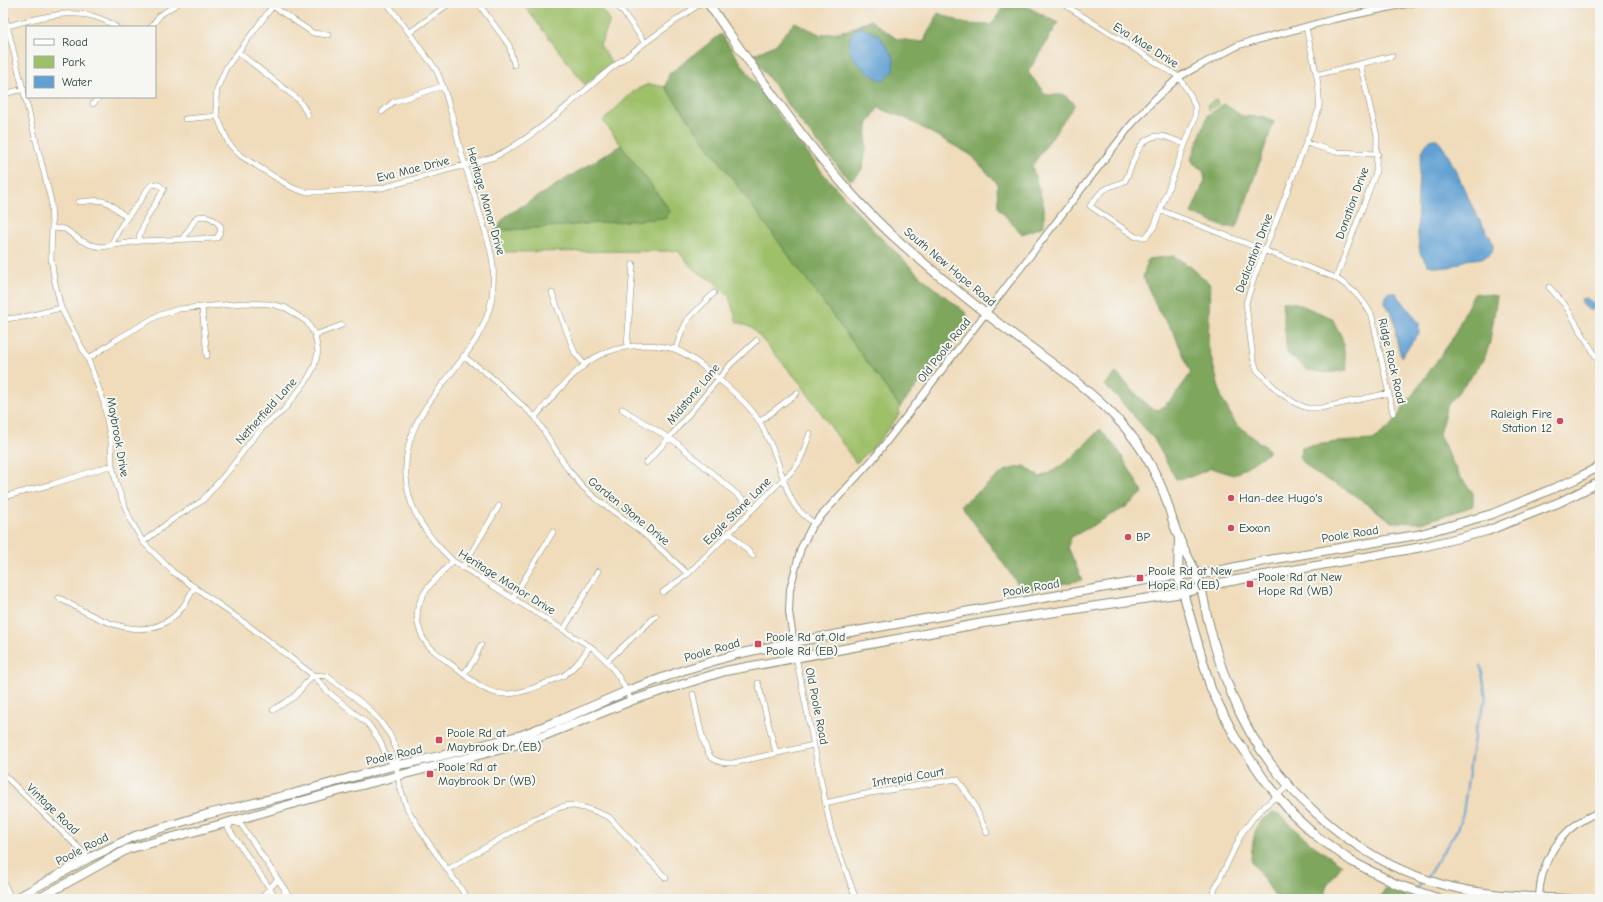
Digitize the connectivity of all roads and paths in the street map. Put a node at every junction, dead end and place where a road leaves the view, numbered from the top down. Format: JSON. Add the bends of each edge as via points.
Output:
{"nodes":[{"id":1,"x":179,"y":3,"type":"edge"},
{"id":2,"x":268,"y":3,"type":"edge"},
{"id":3,"x":387,"y":3,"type":"edge"},
{"id":4,"x":450,"y":3,"type":"edge"},
{"id":5,"x":478,"y":3,"type":"edge"},
{"id":6,"x":614,"y":3,"type":"edge"},
{"id":7,"x":701,"y":3,"type":"edge"},
{"id":8,"x":708,"y":3,"type":"edge"},
{"id":9,"x":1062,"y":3,"type":"edge"},
{"id":10,"x":1411,"y":3,"type":"edge"},
{"id":11,"x":274,"y":4,"type":"edge"},
{"id":12,"x":3,"y":8,"type":"edge"},
{"id":13,"x":7,"y":26,"type":"junction"},
{"id":14,"x":114,"y":26,"type":"edge"},
{"id":15,"x":152,"y":26,"type":"edge"},
{"id":16,"x":1306,"y":27,"type":"junction"},
{"id":17,"x":409,"y":33,"type":"junction"},
{"id":18,"x":328,"y":35,"type":"dead end"},
{"id":19,"x":645,"y":43,"type":"junction"},
{"id":20,"x":238,"y":52,"type":"junction"},
{"id":21,"x":1392,"y":56,"type":"dead end"},
{"id":22,"x":1360,"y":64,"type":"junction"},
{"id":23,"x":514,"y":65,"type":"dead end"},
{"id":24,"x":1316,"y":75,"type":"junction"},
{"id":25,"x":1179,"y":77,"type":"junction"},
{"id":26,"x":442,"y":86,"type":"junction"},
{"id":27,"x":24,"y":89,"type":"junction"},
{"id":28,"x":3,"y":94,"type":"edge"},
{"id":29,"x":26,"y":97,"type":"edge"},
{"id":30,"x":26,"y":98,"type":"edge"},
{"id":31,"x":98,"y":98,"type":"edge"},
{"id":32,"x":93,"y":104,"type":"dead end"},
{"id":33,"x":382,"y":112,"type":"dead end"},
{"id":34,"x":308,"y":115,"type":"dead end"},
{"id":35,"x":217,"y":116,"type":"junction"},
{"id":36,"x":185,"y":119,"type":"dead end"},
{"id":37,"x":1307,"y":143,"type":"junction"},
{"id":38,"x":1185,"y":144,"type":"junction"},
{"id":39,"x":1378,"y":154,"type":"junction"},
{"id":40,"x":465,"y":166,"type":"junction"},
{"id":41,"x":80,"y":202,"type":"dead end"},
{"id":42,"x":1160,"y":210,"type":"junction"},
{"id":43,"x":126,"y":217,"type":"junction"},
{"id":44,"x":52,"y":228,"type":"junction"},
{"id":45,"x":183,"y":238,"type":"junction"},
{"id":46,"x":140,"y":241,"type":"junction"},
{"id":47,"x":111,"y":246,"type":"junction"},
{"id":48,"x":1265,"y":250,"type":"junction"},
{"id":49,"x":633,"y":264,"type":"dead end"},
{"id":50,"x":1336,"y":278,"type":"junction"},
{"id":51,"x":1549,"y":287,"type":"dead end"},
{"id":52,"x":552,"y":293,"type":"dead end"},
{"id":53,"x":714,"y":293,"type":"dead end"},
{"id":54,"x":61,"y":308,"type":"junction"},
{"id":55,"x":202,"y":308,"type":"junction"},
{"id":56,"x":986,"y":313,"type":"junction"},
{"id":57,"x":3,"y":319,"type":"edge"},
{"id":58,"x":342,"y":325,"type":"dead end"},
{"id":59,"x":315,"y":335,"type":"junction"},
{"id":60,"x":757,"y":340,"type":"dead end"},
{"id":61,"x":627,"y":346,"type":"junction"},
{"id":62,"x":676,"y":349,"type":"junction"},
{"id":63,"x":207,"y":356,"type":"dead end"},
{"id":64,"x":463,"y":356,"type":"junction"},
{"id":65,"x":88,"y":359,"type":"junction"},
{"id":66,"x":1600,"y":363,"type":"edge"},
{"id":67,"x":584,"y":364,"type":"junction"},
{"id":68,"x":718,"y":379,"type":"junction"},
{"id":69,"x":797,"y":393,"type":"dead end"},
{"id":70,"x":1389,"y":393,"type":"junction"},
{"id":71,"x":622,"y":409,"type":"dead end"},
{"id":72,"x":1393,"y":413,"type":"dead end"},
{"id":73,"x":535,"y":417,"type":"junction"},
{"id":74,"x":759,"y":422,"type":"junction"},
{"id":75,"x":810,"y":433,"type":"dead end"},
{"id":76,"x":669,"y":438,"type":"junction"},
{"id":77,"x":646,"y":463,"type":"dead end"},
{"id":78,"x":112,"y":465,"type":"junction"},
{"id":79,"x":1600,"y":466,"type":"edge"},
{"id":80,"x":783,"y":478,"type":"junction"},
{"id":81,"x":1600,"y":482,"type":"edge"},
{"id":82,"x":3,"y":497,"type":"edge"},
{"id":83,"x":499,"y":506,"type":"dead end"},
{"id":84,"x":754,"y":508,"type":"junction"},
{"id":85,"x":814,"y":523,"type":"junction"},
{"id":86,"x":553,"y":532,"type":"dead end"},
{"id":87,"x":729,"y":532,"type":"junction"},
{"id":88,"x":1417,"y":535,"type":"junction"},
{"id":89,"x":1179,"y":538,"type":"junction"},
{"id":90,"x":143,"y":542,"type":"junction"},
{"id":91,"x":1422,"y":547,"type":"junction"},
{"id":92,"x":753,"y":556,"type":"dead end"},
{"id":93,"x":453,"y":561,"type":"junction"},
{"id":94,"x":462,"y":568,"type":"junction"},
{"id":95,"x":598,"y":571,"type":"dead end"},
{"id":96,"x":688,"y":574,"type":"junction"},
{"id":97,"x":1196,"y":574,"type":"junction"},
{"id":98,"x":1178,"y":576,"type":"junction"},
{"id":99,"x":195,"y":587,"type":"junction"},
{"id":100,"x":1201,"y":588,"type":"junction"},
{"id":101,"x":663,"y":592,"type":"dead end"},
{"id":102,"x":1183,"y":593,"type":"junction"},
{"id":103,"x":59,"y":598,"type":"dead end"},
{"id":104,"x":513,"y":598,"type":"junction"},
{"id":105,"x":656,"y":616,"type":"dead end"},
{"id":106,"x":564,"y":629,"type":"junction"},
{"id":107,"x":794,"y":642,"type":"junction"},
{"id":108,"x":482,"y":645,"type":"dead end"},
{"id":109,"x":590,"y":646,"type":"junction"},
{"id":110,"x":796,"y":657,"type":"junction"},
{"id":111,"x":607,"y":661,"type":"junction"},
{"id":112,"x":464,"y":674,"type":"junction"},
{"id":113,"x":313,"y":675,"type":"junction"},
{"id":114,"x":758,"y":683,"type":"dead end"},
{"id":115,"x":627,"y":691,"type":"junction"},
{"id":116,"x":693,"y":694,"type":"dead end"},
{"id":117,"x":631,"y":701,"type":"junction"},
{"id":118,"x":273,"y":710,"type":"dead end"},
{"id":119,"x":814,"y":745,"type":"junction"},
{"id":120,"x":776,"y":753,"type":"junction"},
{"id":121,"x":396,"y":765,"type":"junction"},
{"id":122,"x":3,"y":774,"type":"edge"},
{"id":123,"x":398,"y":776,"type":"junction"},
{"id":124,"x":1289,"y":786,"type":"junction"},
{"id":125,"x":1277,"y":796,"type":"junction"},
{"id":126,"x":825,"y":803,"type":"junction"},
{"id":127,"x":224,"y":811,"type":"junction"},
{"id":128,"x":1600,"y":812,"type":"edge"},
{"id":129,"x":232,"y":821,"type":"junction"},
{"id":130,"x":987,"y":834,"type":"dead end"},
{"id":131,"x":89,"y":858,"type":"junction"},
{"id":132,"x":447,"y":870,"type":"junction"},
{"id":133,"x":666,"y":878,"type":"dead end"},
{"id":134,"x":278,"y":879,"type":"junction"},
{"id":135,"x":3,"y":881,"type":"edge"},
{"id":136,"x":269,"y":888,"type":"junction"},
{"id":137,"x":284,"y":888,"type":"junction"},
{"id":138,"x":1539,"y":898,"type":"edge"},
{"id":139,"x":11,"y":899,"type":"edge"},
{"id":140,"x":15,"y":899,"type":"edge"},
{"id":141,"x":38,"y":899,"type":"edge"},
{"id":142,"x":260,"y":899,"type":"edge"},
{"id":143,"x":277,"y":899,"type":"edge"},
{"id":144,"x":282,"y":899,"type":"edge"},
{"id":145,"x":291,"y":899,"type":"edge"},
{"id":146,"x":468,"y":899,"type":"edge"},
{"id":147,"x":856,"y":899,"type":"edge"},
{"id":148,"x":1210,"y":899,"type":"edge"},
{"id":149,"x":1440,"y":899,"type":"edge"},
{"id":150,"x":1570,"y":899,"type":"edge"}],
"edges":[{"from":1,"to":15,"type":"street","via":[[160,16]]},
{"from":2,"to":11,"type":"street"},
{"from":3,"to":17,"type":"street","name":"Heritage Manor Drive"},
{"from":4,"to":17,"type":"street"},
{"from":5,"to":23,"type":"street","via":[[509,45]]},
{"from":6,"to":19,"type":"street"},
{"from":7,"to":19,"type":"street","name":"Eva Mae Drive"},
{"from":8,"to":56,"type":"main road","name":"South New Hope Road","via":[[795,127],[854,198],[891,234]]},
{"from":9,"to":25,"type":"street","name":"Eva Mae Drive"},
{"from":10,"to":16,"type":"street","name":"Old Poole Road"},
{"from":11,"to":18,"type":"street","via":[[313,33]]},
{"from":11,"to":20,"type":"street","name":"Eva Mae Drive"},
{"from":12,"to":13,"type":"street","name":"Maybrook Drive"},
{"from":13,"to":14,"type":"street","via":[[53,14],[79,13],[96,17]]},
{"from":13,"to":27,"type":"street","name":"Maybrook Drive"},
{"from":16,"to":24,"type":"street","name":"Dedication Drive"},
{"from":16,"to":25,"type":"street","name":"Old Poole Road","via":[[1239,45]]},
{"from":17,"to":26,"type":"street","name":"Heritage Manor Drive","via":[[438,72]]},
{"from":19,"to":40,"type":"street","name":"Eva Mae Drive","via":[[511,149]]},
{"from":20,"to":34,"type":"street","via":[[299,100]]},
{"from":20,"to":35,"type":"street","name":"Eva Mae Drive","via":[[218,84]]},
{"from":21,"to":22,"type":"street"},
{"from":22,"to":24,"type":"street"},
{"from":22,"to":39,"type":"street","name":"Donation Drive","via":[[1377,136]]},
{"from":24,"to":37,"type":"street","name":"Dedication Drive","via":[[1319,109]]},
{"from":25,"to":38,"type":"street","via":[[1195,107],[1195,118]]},
{"from":25,"to":56,"type":"street","name":"Old Poole Road","via":[[1150,104],[1114,145]]},
{"from":26,"to":33,"type":"street","via":[[393,102]]},
{"from":26,"to":40,"type":"street","name":"Heritage Manor Drive"},
{"from":27,"to":28,"type":"street"},
{"from":27,"to":29,"type":"street","name":"Maybrook Drive"},
{"from":30,"to":44,"type":"street","name":"Maybrook Drive","via":[[51,201]]},
{"from":31,"to":32,"type":"street"},
{"from":35,"to":36,"type":"street"},
{"from":35,"to":40,"type":"street","name":"Eva Mae Drive","via":[[229,144],[240,156],[291,187],[304,192],[382,188]]},
{"from":37,"to":39,"type":"street","via":[[1336,152]]},
{"from":37,"to":48,"type":"street","name":"Dedication Drive"},
{"from":38,"to":42,"type":"street"},
{"from":38,"to":42,"type":"street","via":[[1162,136],[1149,138],[1140,146],[1125,181],[1106,187],[1090,206],[1141,237],[1146,237],[1154,227]]},
{"from":39,"to":50,"type":"street","name":"Donation Drive","via":[[1376,172]]},
{"from":40,"to":64,"type":"street","name":"Heritage Manor Drive","via":[[492,255],[494,273],[488,312],[480,331]]},
{"from":41,"to":43,"type":"street","via":[[109,202]]},
{"from":42,"to":48,"type":"street","name":"Ridge Rock Road"},
{"from":43,"to":46,"type":"street","via":[[142,200],[148,187],[153,184],[164,189],[146,219],[139,237]]},
{"from":43,"to":47,"type":"street"},
{"from":44,"to":47,"type":"street","via":[[65,229],[91,245]]},
{"from":44,"to":54,"type":"street","name":"Maybrook Drive","via":[[51,258]]},
{"from":45,"to":45,"type":"street","via":[[217,238],[221,227],[212,217],[203,215],[197,217]]},
{"from":45,"to":46,"type":"street"},
{"from":46,"to":47,"type":"street"},
{"from":48,"to":50,"type":"street","name":"Ridge Rock Road"},
{"from":48,"to":70,"type":"street","name":"Dedication Drive","via":[[1246,302],[1253,358],[1266,380],[1295,403],[1307,408],[1321,408]]},
{"from":49,"to":61,"type":"street"},
{"from":50,"to":70,"type":"street","name":"Ridge Rock Road","via":[[1355,292],[1372,316]]},
{"from":51,"to":66,"type":"street","via":[[1565,305]]},
{"from":52,"to":67,"type":"street","via":[[575,353]]},
{"from":53,"to":62,"type":"street","via":[[688,319]]},
{"from":54,"to":57,"type":"street"},
{"from":54,"to":65,"type":"street","name":"Maybrook Drive"},
{"from":55,"to":59,"type":"street","via":[[270,304],[286,308],[307,322]]},
{"from":55,"to":63,"type":"street"},
{"from":55,"to":65,"type":"street","via":[[179,309],[157,316]]},
{"from":56,"to":85,"type":"street","name":"Old Poole Road","via":[[874,458]]},
{"from":56,"to":89,"type":"main road","name":"South New Hope Road","via":[[1089,392],[1122,424],[1140,447],[1164,494]]},
{"from":58,"to":59,"type":"street"},
{"from":59,"to":90,"type":"street","name":"Netherfield Lane","via":[[318,352],[314,367],[282,411],[253,438],[202,501]]},
{"from":60,"to":68,"type":"street","name":"Midstone Lane"},
{"from":61,"to":62,"type":"street","via":[[655,345]]},
{"from":61,"to":67,"type":"street","via":[[600,355]]},
{"from":62,"to":68,"type":"street"},
{"from":64,"to":73,"type":"street","name":"Garden Stone Drive"},
{"from":64,"to":93,"type":"street","name":"Heritage Manor Drive","via":[[412,429],[405,469],[408,492],[419,522],[435,544]]},
{"from":65,"to":78,"type":"street","name":"Maybrook Drive","via":[[104,403],[111,440]]},
{"from":67,"to":73,"type":"street"},
{"from":68,"to":74,"type":"street","via":[[740,397]]},
{"from":68,"to":76,"type":"street","name":"Midstone Lane"},
{"from":69,"to":74,"type":"street"},
{"from":70,"to":72,"type":"street","name":"Ridge Rock Road"},
{"from":71,"to":76,"type":"street"},
{"from":73,"to":96,"type":"street","name":"Garden Stone Drive","via":[[567,468],[583,487],[643,533]]},
{"from":74,"to":80,"type":"street"},
{"from":75,"to":80,"type":"street","name":"Eagle Stone Lane","via":[[798,466]]},
{"from":76,"to":77,"type":"street","name":"Midstone Lane"},
{"from":76,"to":84,"type":"street"},
{"from":78,"to":82,"type":"street"},
{"from":78,"to":90,"type":"street","name":"Maybrook Drive","via":[[130,519]]},
{"from":79,"to":88,"type":"main road","name":"Poole Road","via":[[1576,479],[1492,514]]},
{"from":80,"to":84,"type":"street","name":"Eagle Stone Lane"},
{"from":80,"to":85,"type":"street","via":[[794,505]]},
{"from":81,"to":91,"type":"main road","name":"Poole Road","via":[[1560,502],[1487,531]]},
{"from":83,"to":94,"type":"street"},
{"from":84,"to":87,"type":"street","name":"Eagle Stone Lane"},
{"from":85,"to":107,"type":"street","name":"Old Poole Road","via":[[801,548],[790,589],[789,612]]},
{"from":86,"to":104,"type":"street"},
{"from":87,"to":92,"type":"street"},
{"from":87,"to":96,"type":"street","name":"Eagle Stone Lane"},
{"from":88,"to":91,"type":"main road"},
{"from":88,"to":97,"type":"main road","name":"Poole Road"},
{"from":89,"to":97,"type":"main road","name":"South New Hope Road"},
{"from":89,"to":98,"type":"main road","name":"South New Hope Road"},
{"from":90,"to":99,"type":"street","name":"Maybrook Drive","via":[[173,572]]},
{"from":91,"to":100,"type":"main road","name":"Poole Road"},
{"from":93,"to":94,"type":"street","name":"Heritage Manor Drive"},
{"from":93,"to":112,"type":"street","via":[[424,593],[418,606],[417,618],[421,635],[428,644]]},
{"from":94,"to":104,"type":"street","name":"Heritage Manor Drive"},
{"from":95,"to":106,"type":"street"},
{"from":96,"to":101,"type":"street","name":"Eagle Stone Lane"},
{"from":97,"to":98,"type":"main road","name":"Poole Road"},
{"from":97,"to":100,"type":"main road","name":"South New Hope Road"},
{"from":98,"to":102,"type":"main road","name":"South New Hope Road"},
{"from":98,"to":107,"type":"main road","name":"Poole Road"},
{"from":99,"to":103,"type":"street","via":[[182,608],[171,618],[151,628],[128,628],[108,624]]},
{"from":99,"to":113,"type":"street","name":"Maybrook Drive"},
{"from":100,"to":102,"type":"main road","name":"Poole Road"},
{"from":100,"to":124,"type":"main road","name":"South New Hope Road","via":[[1219,662],[1233,698],[1249,732]]},
{"from":102,"to":110,"type":"main road","name":"Poole Road","via":[[983,623]]},
{"from":102,"to":125,"type":"main road","name":"South New Hope Road","via":[[1211,689],[1235,737]]},
{"from":104,"to":106,"type":"street","name":"Heritage Manor Drive"},
{"from":105,"to":111,"type":"street"},
{"from":106,"to":109,"type":"street","name":"Heritage Manor Drive"},
{"from":107,"to":110,"type":"street","name":"Old Poole Road"},
{"from":107,"to":115,"type":"main road","name":"Poole Road","via":[[737,654]]},
{"from":108,"to":112,"type":"street"},
{"from":109,"to":111,"type":"street","name":"Heritage Manor Drive"},
{"from":109,"to":112,"type":"street","via":[[574,668],[563,676],[517,692],[499,693],[486,689]]},
{"from":110,"to":117,"type":"main road","name":"Poole Road","via":[[725,671]]},
{"from":110,"to":119,"type":"street","name":"Old Poole Road"},
{"from":111,"to":115,"type":"street","name":"Heritage Manor Drive"},
{"from":113,"to":118,"type":"street","via":[[294,698]]},
{"from":113,"to":121,"type":"street","name":"Maybrook Drive","via":[[327,691],[368,724],[380,740],[386,758]]},
{"from":113,"to":121,"type":"street","name":"Maybrook Drive","via":[[327,676],[367,707],[379,720],[390,735],[398,754]]},
{"from":114,"to":120,"type":"street"},
{"from":115,"to":117,"type":"street","name":"Heritage Manor Drive"},
{"from":115,"to":121,"type":"main road","name":"Poole Road","via":[[522,735]]},
{"from":116,"to":120,"type":"street","via":[[705,746],[711,757],[721,763],[733,763]]},
{"from":117,"to":123,"type":"main road","name":"Poole Road","via":[[502,750]]},
{"from":119,"to":120,"type":"street"},
{"from":119,"to":126,"type":"street","name":"Old Poole Road"},
{"from":121,"to":123,"type":"street"},
{"from":121,"to":127,"type":"main road","name":"Poole Road"},
{"from":122,"to":131,"type":"street","name":"Vintage Road"},
{"from":123,"to":129,"type":"main road","name":"Poole Road"},
{"from":123,"to":132,"type":"street","via":[[407,808]]},
{"from":124,"to":125,"type":"street"},
{"from":124,"to":138,"type":"main road","name":"South New Hope Road","via":[[1326,823],[1377,858],[1404,871],[1467,890]]},
{"from":125,"to":148,"type":"street","via":[[1257,813],[1242,833]]},
{"from":125,"to":149,"type":"main road","name":"South New Hope Road","via":[[1315,835],[1351,861],[1396,884]]},
{"from":126,"to":130,"type":"street","name":"Intrepid Court","via":[[957,779],[973,802]]},
{"from":126,"to":147,"type":"street","name":"Old Poole Road"},
{"from":127,"to":129,"type":"street"},
{"from":127,"to":131,"type":"main road","name":"Poole Road","via":[[135,836]]},
{"from":128,"to":138,"type":"street","via":[[1588,816],[1565,833],[1547,858]]},
{"from":129,"to":134,"type":"street","via":[[241,824]]},
{"from":129,"to":136,"type":"street","via":[[228,828]]},
{"from":129,"to":141,"type":"main road","name":"Poole Road","via":[[128,849]]},
{"from":131,"to":140,"type":"main road","name":"Poole Road"},
{"from":132,"to":133,"type":"street","via":[[534,819],[569,805],[609,817]]},
{"from":132,"to":146,"type":"street"},
{"from":134,"to":136,"type":"street"},
{"from":134,"to":137,"type":"street"},
{"from":135,"to":139,"type":"street"},
{"from":136,"to":142,"type":"street"},
{"from":136,"to":143,"type":"street"},
{"from":137,"to":144,"type":"street"},
{"from":137,"to":145,"type":"street"},
{"from":138,"to":150,"type":"main road","name":"South New Hope Road"}]}
